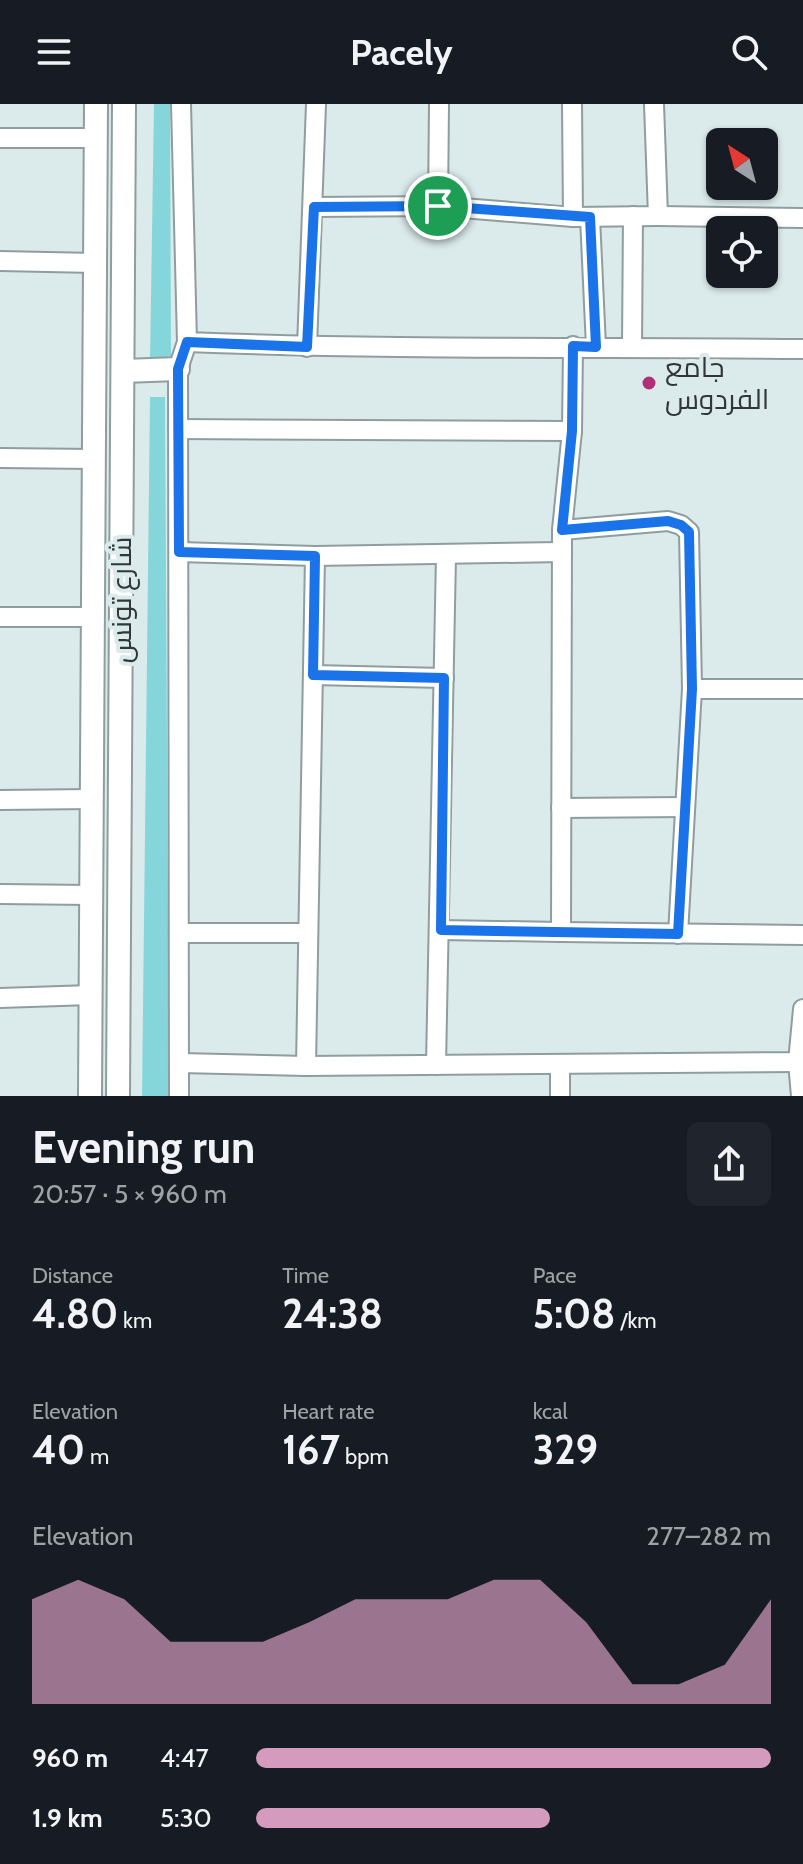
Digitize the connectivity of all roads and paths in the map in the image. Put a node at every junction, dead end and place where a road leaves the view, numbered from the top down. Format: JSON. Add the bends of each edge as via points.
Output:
{"nodes":[{"id":1,"x":96,"y":104,"type":"edge"},
{"id":2,"x":124,"y":104,"type":"edge"},
{"id":3,"x":181,"y":104,"type":"edge"},
{"id":4,"x":316,"y":104,"type":"edge"},
{"id":5,"x":439,"y":104,"type":"edge"},
{"id":6,"x":572,"y":104,"type":"edge"},
{"id":7,"x":654,"y":104,"type":"edge"},
{"id":8,"x":0,"y":138,"type":"edge"},
{"id":9,"x":96,"y":138,"type":"junction"},
{"id":10,"x":438,"y":206,"type":"junction"},
{"id":11,"x":314,"y":207,"type":"junction"},
{"id":12,"x":633,"y":216,"type":"junction"},
{"id":13,"x":658,"y":216,"type":"junction"},
{"id":14,"x":582,"y":217,"type":"junction"},
{"id":15,"x":803,"y":218,"type":"edge"},
{"id":16,"x":0,"y":261,"type":"edge"},
{"id":17,"x":95,"y":263,"type":"junction"},
{"id":18,"x":187,"y":342,"type":"junction"},
{"id":19,"x":573,"y":346,"type":"junction"},
{"id":20,"x":307,"y":347,"type":"junction"},
{"id":21,"x":596,"y":347,"type":"junction"},
{"id":22,"x":632,"y":347,"type":"junction"},
{"id":23,"x":803,"y":349,"type":"edge"},
{"id":24,"x":178,"y":369,"type":"junction"},
{"id":25,"x":123,"y":371,"type":"junction"},
{"id":26,"x":178,"y":429,"type":"junction"},
{"id":27,"x":572,"y":431,"type":"junction"},
{"id":28,"x":0,"y":458,"type":"edge"},
{"id":29,"x":94,"y":459,"type":"junction"},
{"id":30,"x":562,"y":530,"type":"junction"},
{"id":31,"x":94,"y":535,"type":"junction"},
{"id":32,"x":122,"y":537,"type":"junction"},
{"id":33,"x":179,"y":552,"type":"junction"},
{"id":34,"x":562,"y":552,"type":"junction"},
{"id":35,"x":446,"y":555,"type":"junction"},
{"id":36,"x":315,"y":556,"type":"junction"},
{"id":37,"x":0,"y":617,"type":"edge"},
{"id":38,"x":93,"y":617,"type":"junction"},
{"id":39,"x":313,"y":675,"type":"junction"},
{"id":40,"x":444,"y":678,"type":"junction"},
{"id":41,"x":692,"y":689,"type":"junction"},
{"id":42,"x":803,"y":689,"type":"edge"},
{"id":43,"x":92,"y":799,"type":"junction"},
{"id":44,"x":0,"y":800,"type":"edge"},
{"id":45,"x":685,"y":807,"type":"junction"},
{"id":46,"x":561,"y":808,"type":"junction"},
{"id":47,"x":0,"y":894,"type":"edge"},
{"id":48,"x":91,"y":895,"type":"junction"},
{"id":49,"x":441,"y":930,"type":"junction"},
{"id":50,"x":561,"y":932,"type":"junction"},
{"id":51,"x":179,"y":933,"type":"junction"},
{"id":52,"x":308,"y":933,"type":"junction"},
{"id":53,"x":678,"y":934,"type":"junction"},
{"id":54,"x":803,"y":935,"type":"edge"},
{"id":55,"x":91,"y":995,"type":"junction"},
{"id":56,"x":0,"y":998,"type":"edge"},
{"id":57,"x":803,"y":1009,"type":"edge"},
{"id":58,"x":798,"y":1062,"type":"junction"},
{"id":59,"x":180,"y":1063,"type":"junction"},
{"id":60,"x":560,"y":1064,"type":"junction"},
{"id":61,"x":436,"y":1065,"type":"junction"},
{"id":62,"x":306,"y":1066,"type":"junction"},
{"id":63,"x":90,"y":1096,"type":"edge"},
{"id":64,"x":118,"y":1096,"type":"edge"},
{"id":65,"x":179,"y":1096,"type":"edge"},
{"id":66,"x":560,"y":1096,"type":"edge"},
{"id":67,"x":801,"y":1096,"type":"edge"}],
"edges":[{"from":1,"to":9,"type":"street","name":"شارع تونس"},
{"from":2,"to":25,"type":"street","name":"شارع تونس"},
{"from":3,"to":18,"type":"street"},
{"from":4,"to":11,"type":"street"},
{"from":5,"to":10,"type":"street"},
{"from":6,"to":14,"type":"street"},
{"from":7,"to":13,"type":"street"},
{"from":8,"to":9,"type":"street"},
{"from":9,"to":17,"type":"street","name":"شارع تونس"},
{"from":10,"to":11,"type":"street"},
{"from":10,"to":14,"type":"street"},
{"from":11,"to":20,"type":"street"},
{"from":12,"to":13,"type":"street"},
{"from":12,"to":14,"type":"street"},
{"from":12,"to":22,"type":"street"},
{"from":13,"to":15,"type":"street"},
{"from":14,"to":21,"type":"street"},
{"from":16,"to":17,"type":"street"},
{"from":17,"to":29,"type":"street","name":"شارع تونس"},
{"from":18,"to":20,"type":"street"},
{"from":18,"to":24,"type":"street"},
{"from":19,"to":20,"type":"street"},
{"from":19,"to":21,"type":"street"},
{"from":19,"to":27,"type":"street"},
{"from":21,"to":22,"type":"street"},
{"from":22,"to":23,"type":"street"},
{"from":24,"to":25,"type":"street"},
{"from":24,"to":26,"type":"street"},
{"from":25,"to":32,"type":"street","name":"شارع تونس"},
{"from":26,"to":27,"type":"street"},
{"from":26,"to":33,"type":"street"},
{"from":27,"to":30,"type":"street"},
{"from":28,"to":29,"type":"street"},
{"from":29,"to":31,"type":"street","name":"شارع تونس"},
{"from":30,"to":34,"type":"street"},
{"from":30,"to":41,"type":"street","via":[[668,521],[689,532]]},
{"from":31,"to":32,"type":"street"},
{"from":31,"to":38,"type":"street","name":"شارع تونس"},
{"from":32,"to":64,"type":"street","name":"شارع تونس"},
{"from":33,"to":36,"type":"street"},
{"from":33,"to":51,"type":"street"},
{"from":34,"to":35,"type":"street"},
{"from":34,"to":46,"type":"street"},
{"from":35,"to":36,"type":"street"},
{"from":35,"to":40,"type":"street"},
{"from":36,"to":39,"type":"street"},
{"from":37,"to":38,"type":"street"},
{"from":38,"to":43,"type":"street","name":"شارع تونس"},
{"from":39,"to":40,"type":"street"},
{"from":39,"to":52,"type":"street"},
{"from":40,"to":49,"type":"street"},
{"from":41,"to":42,"type":"street"},
{"from":41,"to":45,"type":"street"},
{"from":43,"to":44,"type":"street"},
{"from":43,"to":48,"type":"street","name":"شارع تونس"},
{"from":45,"to":46,"type":"street"},
{"from":45,"to":53,"type":"street"},
{"from":46,"to":50,"type":"street"},
{"from":47,"to":48,"type":"street"},
{"from":48,"to":55,"type":"street","name":"شارع تونس"},
{"from":49,"to":50,"type":"street"},
{"from":49,"to":61,"type":"street"},
{"from":50,"to":53,"type":"street"},
{"from":51,"to":52,"type":"street"},
{"from":51,"to":59,"type":"street"},
{"from":52,"to":62,"type":"street"},
{"from":53,"to":54,"type":"street"},
{"from":55,"to":56,"type":"street"},
{"from":55,"to":63,"type":"street","name":"شارع تونس"},
{"from":57,"to":58,"type":"street"},
{"from":58,"to":60,"type":"street"},
{"from":58,"to":67,"type":"street"},
{"from":59,"to":62,"type":"street"},
{"from":59,"to":65,"type":"street"},
{"from":60,"to":61,"type":"street"},
{"from":60,"to":66,"type":"street"},
{"from":61,"to":62,"type":"street"}]}
